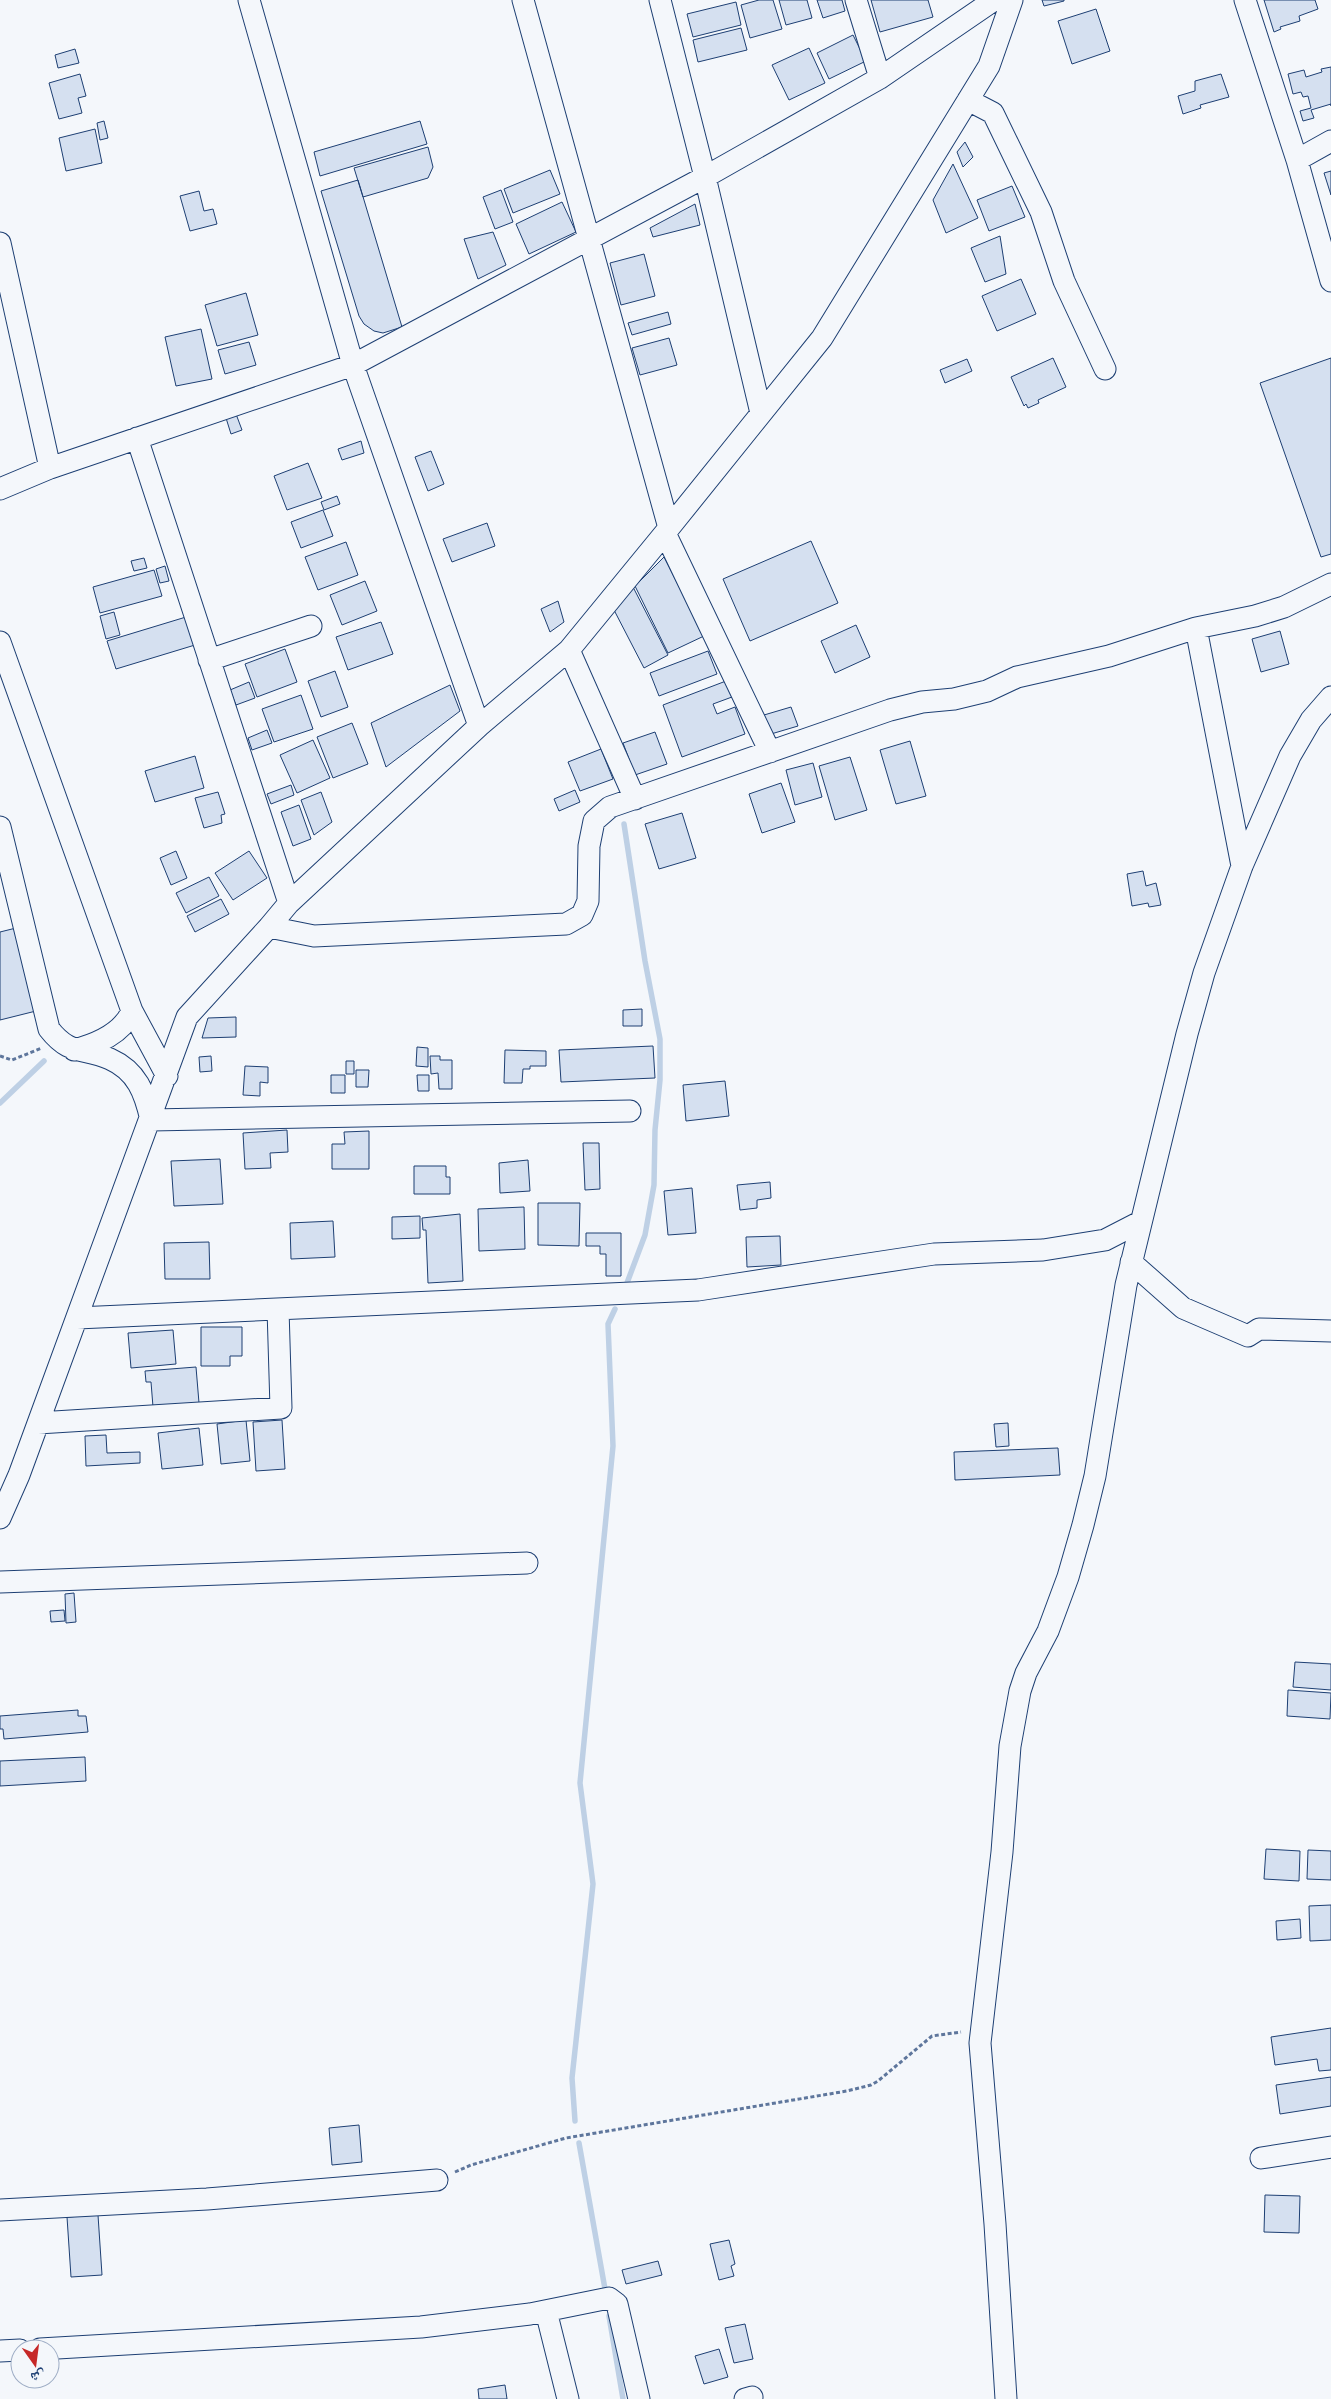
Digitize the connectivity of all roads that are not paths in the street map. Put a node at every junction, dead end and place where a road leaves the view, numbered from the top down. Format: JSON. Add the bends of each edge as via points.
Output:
{"nodes":[{"id":1,"x":249,"y":0,"type":"edge"},
{"id":2,"x":523,"y":0,"type":"edge"},
{"id":3,"x":660,"y":0,"type":"edge"},
{"id":4,"x":856,"y":0,"type":"edge"},
{"id":5,"x":994,"y":0,"type":"edge"},
{"id":6,"x":1012,"y":0,"type":"edge"},
{"id":7,"x":1245,"y":0,"type":"edge"},
{"id":8,"x":880,"y":78,"type":"junction"},
{"id":9,"x":968,"y":100,"type":"junction"},
{"id":10,"x":1331,"y":141,"type":"edge"},
{"id":11,"x":1297,"y":160,"type":"junction"},
{"id":12,"x":706,"y":177,"type":"junction"},
{"id":13,"x":590,"y":237,"type":"junction"},
{"id":14,"x":0,"y":243,"type":"edge"},
{"id":15,"x":1331,"y":282,"type":"edge"},
{"id":16,"x":353,"y":365,"type":"junction"},
{"id":17,"x":1105,"y":369,"type":"dead end"},
{"id":18,"x":761,"y":413,"type":"junction"},
{"id":19,"x":137,"y":438,"type":"junction"},
{"id":20,"x":50,"y":468,"type":"junction"},
{"id":21,"x":0,"y":489,"type":"edge"},
{"id":22,"x":667,"y":531,"type":"junction"},
{"id":23,"x":1331,"y":584,"type":"edge"},
{"id":24,"x":311,"y":626,"type":"dead end"},
{"id":25,"x":1196,"y":628,"type":"junction"},
{"id":26,"x":0,"y":642,"type":"edge"},
{"id":27,"x":569,"y":650,"type":"junction"},
{"id":28,"x":210,"y":660,"type":"junction"},
{"id":29,"x":1331,"y":697,"type":"edge"},
{"id":30,"x":479,"y":726,"type":"junction"},
{"id":31,"x":770,"y":752,"type":"junction"},
{"id":32,"x":635,"y":799,"type":"junction"},
{"id":33,"x":0,"y":827,"type":"edge"},
{"id":34,"x":1242,"y":866,"type":"junction"},
{"id":35,"x":289,"y":903,"type":"junction"},
{"id":36,"x":269,"y":927,"type":"junction"},
{"id":37,"x":132,"y":1010,"type":"junction"},
{"id":38,"x":66,"y":1046,"type":"junction"},
{"id":39,"x":167,"y":1076,"type":"junction"},
{"id":40,"x":630,"y":1111,"type":"dead end"},
{"id":41,"x":151,"y":1120,"type":"junction"},
{"id":42,"x":1140,"y":1222,"type":"junction"},
{"id":43,"x":1131,"y":1262,"type":"junction"},
{"id":44,"x":278,"y":1310,"type":"junction"},
{"id":45,"x":77,"y":1318,"type":"junction"},
{"id":46,"x":1331,"y":1331,"type":"edge"},
{"id":47,"x":38,"y":1423,"type":"junction"},
{"id":48,"x":0,"y":1518,"type":"edge"},
{"id":49,"x":527,"y":1563,"type":"dead end"},
{"id":50,"x":0,"y":1582,"type":"edge"},
{"id":51,"x":1331,"y":2147,"type":"edge"},
{"id":52,"x":1260,"y":2158,"type":"dead end"},
{"id":53,"x":437,"y":2180,"type":"road end"},
{"id":54,"x":0,"y":2210,"type":"edge"},
{"id":55,"x":546,"y":2311,"type":"junction"},
{"id":56,"x":60,"y":2348,"type":"edge"},
{"id":57,"x":568,"y":2399,"type":"edge"},
{"id":58,"x":639,"y":2399,"type":"edge"},
{"id":59,"x":1006,"y":2399,"type":"edge"}],
"edges":[{"from":1,"to":16,"type":"street"},
{"from":2,"to":13,"type":"street"},
{"from":3,"to":12,"type":"street"},
{"from":4,"to":8,"type":"street"},
{"from":5,"to":8,"type":"street"},
{"from":6,"to":9,"type":"street","via":[[989,66]]},
{"from":7,"to":11,"type":"street"},
{"from":8,"to":12,"type":"street"},
{"from":9,"to":17,"type":"street","via":[[993,112],[1041,212],[1064,281]]},
{"from":9,"to":18,"type":"street","via":[[822,338]]},
{"from":10,"to":11,"type":"street"},
{"from":11,"to":15,"type":"street"},
{"from":12,"to":13,"type":"street"},
{"from":12,"to":18,"type":"street"},
{"from":13,"to":16,"type":"street"},
{"from":13,"to":22,"type":"street"},
{"from":14,"to":20,"type":"street"},
{"from":16,"to":19,"type":"street"},
{"from":16,"to":30,"type":"street"},
{"from":18,"to":22,"type":"street"},
{"from":19,"to":20,"type":"street"},
{"from":19,"to":28,"type":"street"},
{"from":20,"to":21,"type":"street"},
{"from":22,"to":27,"type":"street"},
{"from":22,"to":31,"type":"street"},
{"from":23,"to":25,"type":"street","via":[[1255,616]]},
{"from":24,"to":28,"type":"street"},
{"from":25,"to":31,"type":"street","via":[[1109,656],[1017,677],[986,691],[890,710]]},
{"from":25,"to":34,"type":"street"},
{"from":26,"to":37,"type":"street"},
{"from":27,"to":30,"type":"street"},
{"from":27,"to":32,"type":"street"},
{"from":28,"to":35,"type":"street"},
{"from":29,"to":34,"type":"street","via":[[1311,720],[1290,756]]},
{"from":30,"to":35,"type":"street"},
{"from":31,"to":32,"type":"street"},
{"from":32,"to":36,"type":"street","via":[[610,808],[594,821],[588,846],[588,901],[582,915],[566,924],[314,936]]},
{"from":33,"to":38,"type":"street","via":[[49,1029]]},
{"from":34,"to":42,"type":"street","via":[[1199,991]]},
{"from":35,"to":36,"type":"street"},
{"from":36,"to":39,"type":"street","via":[[187,1017]]},
{"from":37,"to":38,"type":"street","via":[[105,1040]]},
{"from":37,"to":39,"type":"street"},
{"from":38,"to":41,"type":"street","via":[[110,1059],[128,1071],[145,1095]]},
{"from":39,"to":41,"type":"street"},
{"from":40,"to":41,"type":"street"},
{"from":41,"to":45,"type":"street"},
{"from":42,"to":43,"type":"street"},
{"from":42,"to":44,"type":"street","via":[[1104,1240],[1043,1250],[934,1254],[698,1290]]},
{"from":43,"to":46,"type":"street","via":[[1183,1308],[1248,1336],[1259,1330]]},
{"from":43,"to":59,"type":"street","via":[[1084,1525],[1048,1631],[1020,1691],[1009,1754],[1002,1852],[982,2030],[982,2082]]},
{"from":44,"to":45,"type":"street"},
{"from":44,"to":47,"type":"street","via":[[281,1408]]},
{"from":45,"to":47,"type":"street"},
{"from":47,"to":48,"type":"street"},
{"from":49,"to":50,"type":"street"},
{"from":51,"to":52,"type":"street"},
{"from":53,"to":54,"type":"street","via":[[207,2199]]},
{"from":55,"to":56,"type":"street","via":[[421,2328]]},
{"from":55,"to":57,"type":"street"},
{"from":55,"to":58,"type":"street","via":[[609,2298],[617,2304]]}]}
